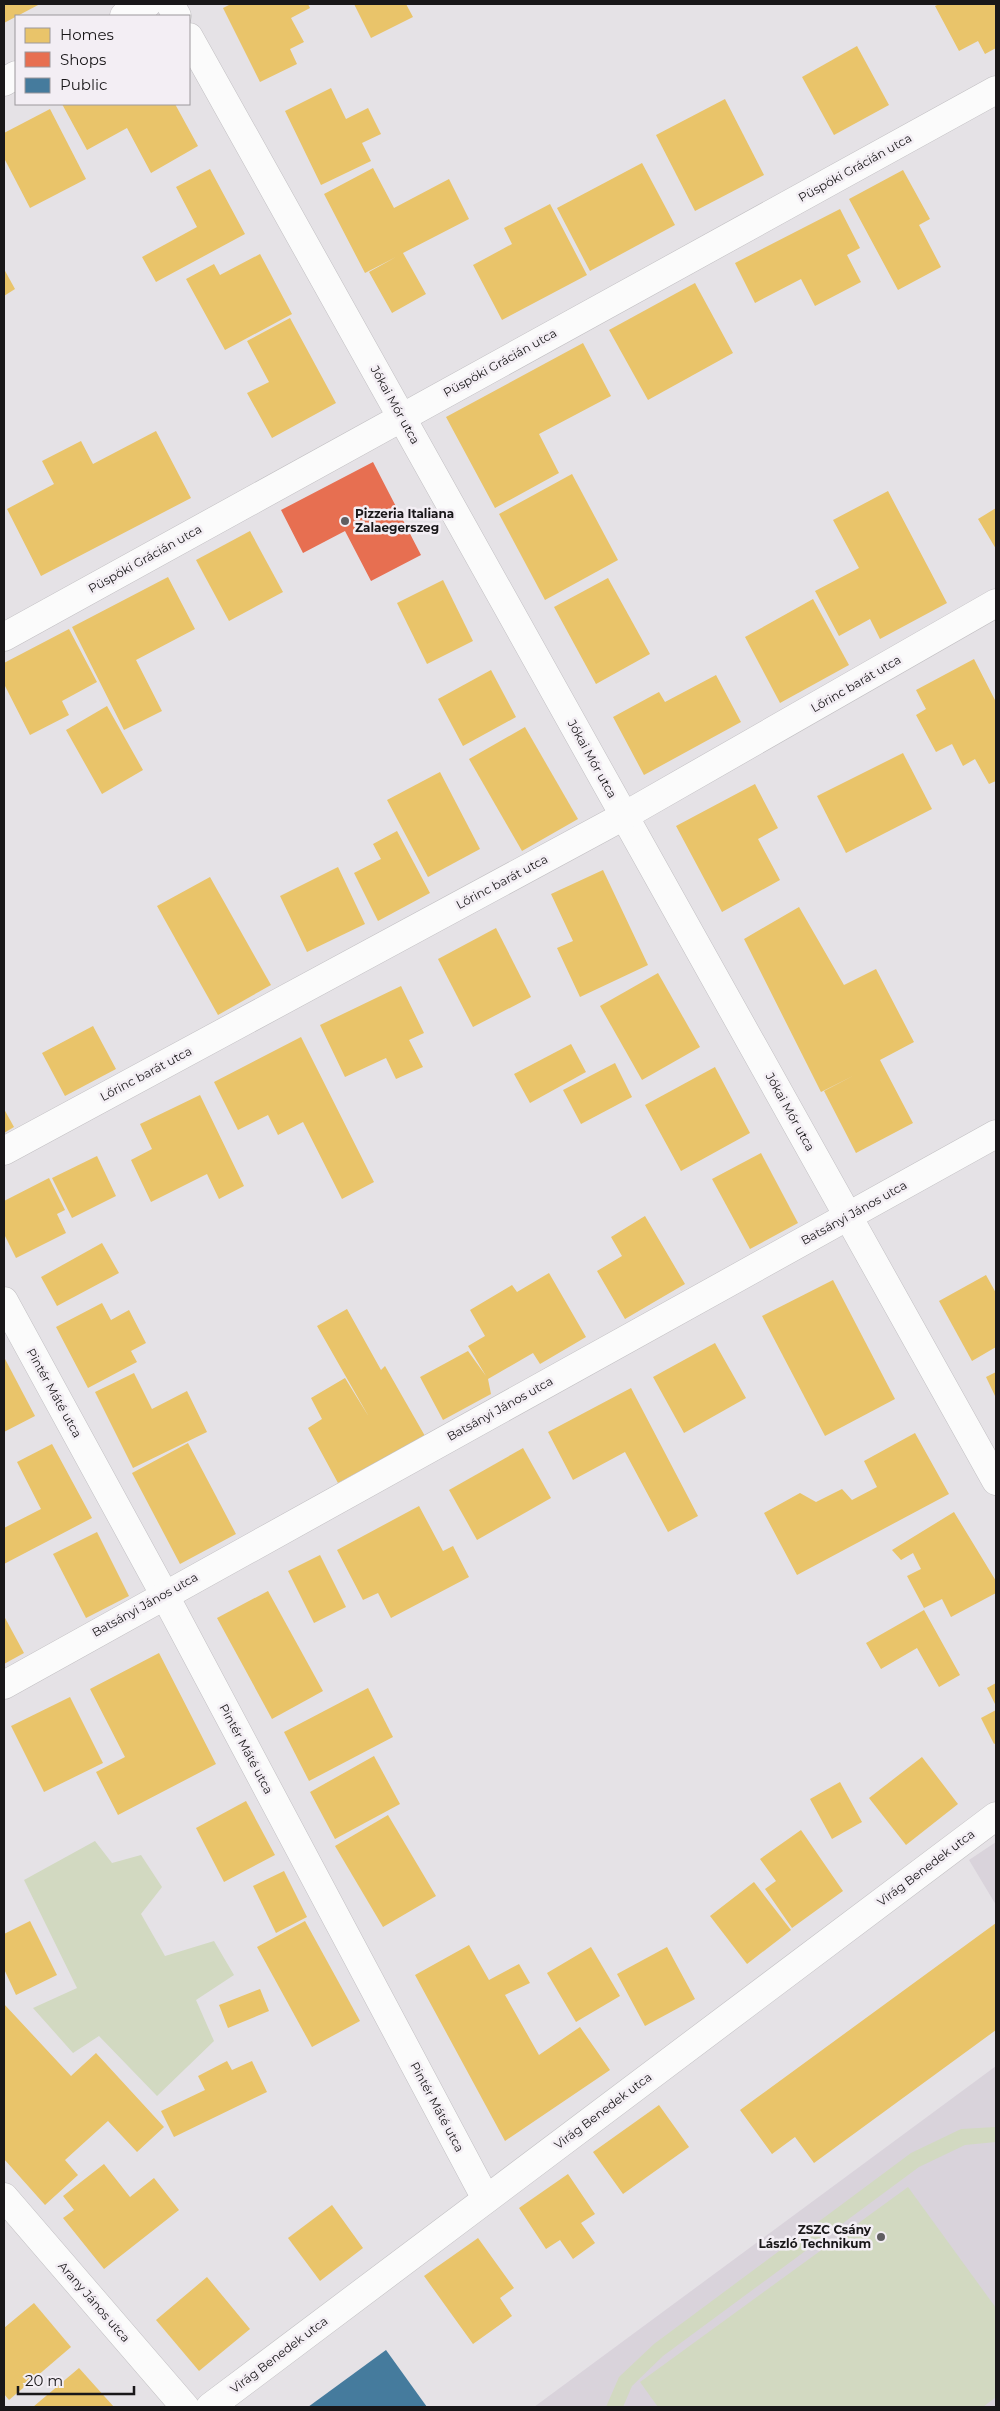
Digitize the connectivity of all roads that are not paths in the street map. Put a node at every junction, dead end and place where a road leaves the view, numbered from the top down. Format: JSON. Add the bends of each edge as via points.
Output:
{"nodes":[{"id":1,"x":147,"y":4,"type":"edge"},
{"id":2,"x":170,"y":4,"type":"edge"},
{"id":3,"x":126,"y":15,"type":"edge"},
{"id":4,"x":176,"y":15,"type":"edge"},
{"id":5,"x":190,"y":39,"type":"edge"},
{"id":6,"x":15,"y":76,"type":"edge"},
{"id":7,"x":4,"y":82,"type":"edge"},
{"id":8,"x":996,"y":90,"type":"edge"},
{"id":9,"x":402,"y":418,"type":"junction"},
{"id":10,"x":996,"y":603,"type":"edge"},
{"id":11,"x":4,"y":637,"type":"edge"},
{"id":12,"x":624,"y":816,"type":"junction"},
{"id":13,"x":996,"y":1134,"type":"edge"},
{"id":14,"x":4,"y":1152,"type":"edge"},
{"id":15,"x":848,"y":1217,"type":"junction"},
{"id":16,"x":4,"y":1301,"type":"edge"},
{"id":17,"x":996,"y":1481,"type":"edge"},
{"id":18,"x":164,"y":1594,"type":"junction"},
{"id":19,"x":4,"y":1684,"type":"edge"},
{"id":20,"x":996,"y":1816,"type":"edge"},
{"id":21,"x":4,"y":2197,"type":"edge"},
{"id":22,"x":486,"y":2199,"type":"junction"},
{"id":23,"x":184,"y":2407,"type":"edge"},
{"id":24,"x":210,"y":2407,"type":"edge"}],
"edges":[{"from":1,"to":3,"type":"street"},
{"from":2,"to":4,"type":"street"},
{"from":5,"to":9,"type":"street","name":"Jókai Mór utca"},
{"from":6,"to":7,"type":"street"},
{"from":8,"to":9,"type":"street","name":"Püspöki Grácián utca"},
{"from":9,"to":11,"type":"street","name":"Püspöki Grácián utca"},
{"from":9,"to":12,"type":"street","name":"Jókai Mór utca"},
{"from":10,"to":12,"type":"street","name":"Lőrinc barát utca"},
{"from":12,"to":14,"type":"street","name":"Lőrinc barát utca"},
{"from":12,"to":15,"type":"street","name":"Jókai Mór utca"},
{"from":13,"to":15,"type":"street","name":"Batsányi János utca"},
{"from":15,"to":17,"type":"street","name":"Jókai Mór utca"},
{"from":15,"to":18,"type":"street","name":"Batsányi János utca"},
{"from":16,"to":18,"type":"street","name":"Pintér Máté utca"},
{"from":18,"to":19,"type":"street","name":"Batsányi János utca"},
{"from":18,"to":22,"type":"street","name":"Pintér Máté utca"},
{"from":20,"to":22,"type":"street","name":"Virág Benedek utca"},
{"from":21,"to":23,"type":"street","name":"Arany János utca"},
{"from":22,"to":24,"type":"street","name":"Virág Benedek utca"}]}
